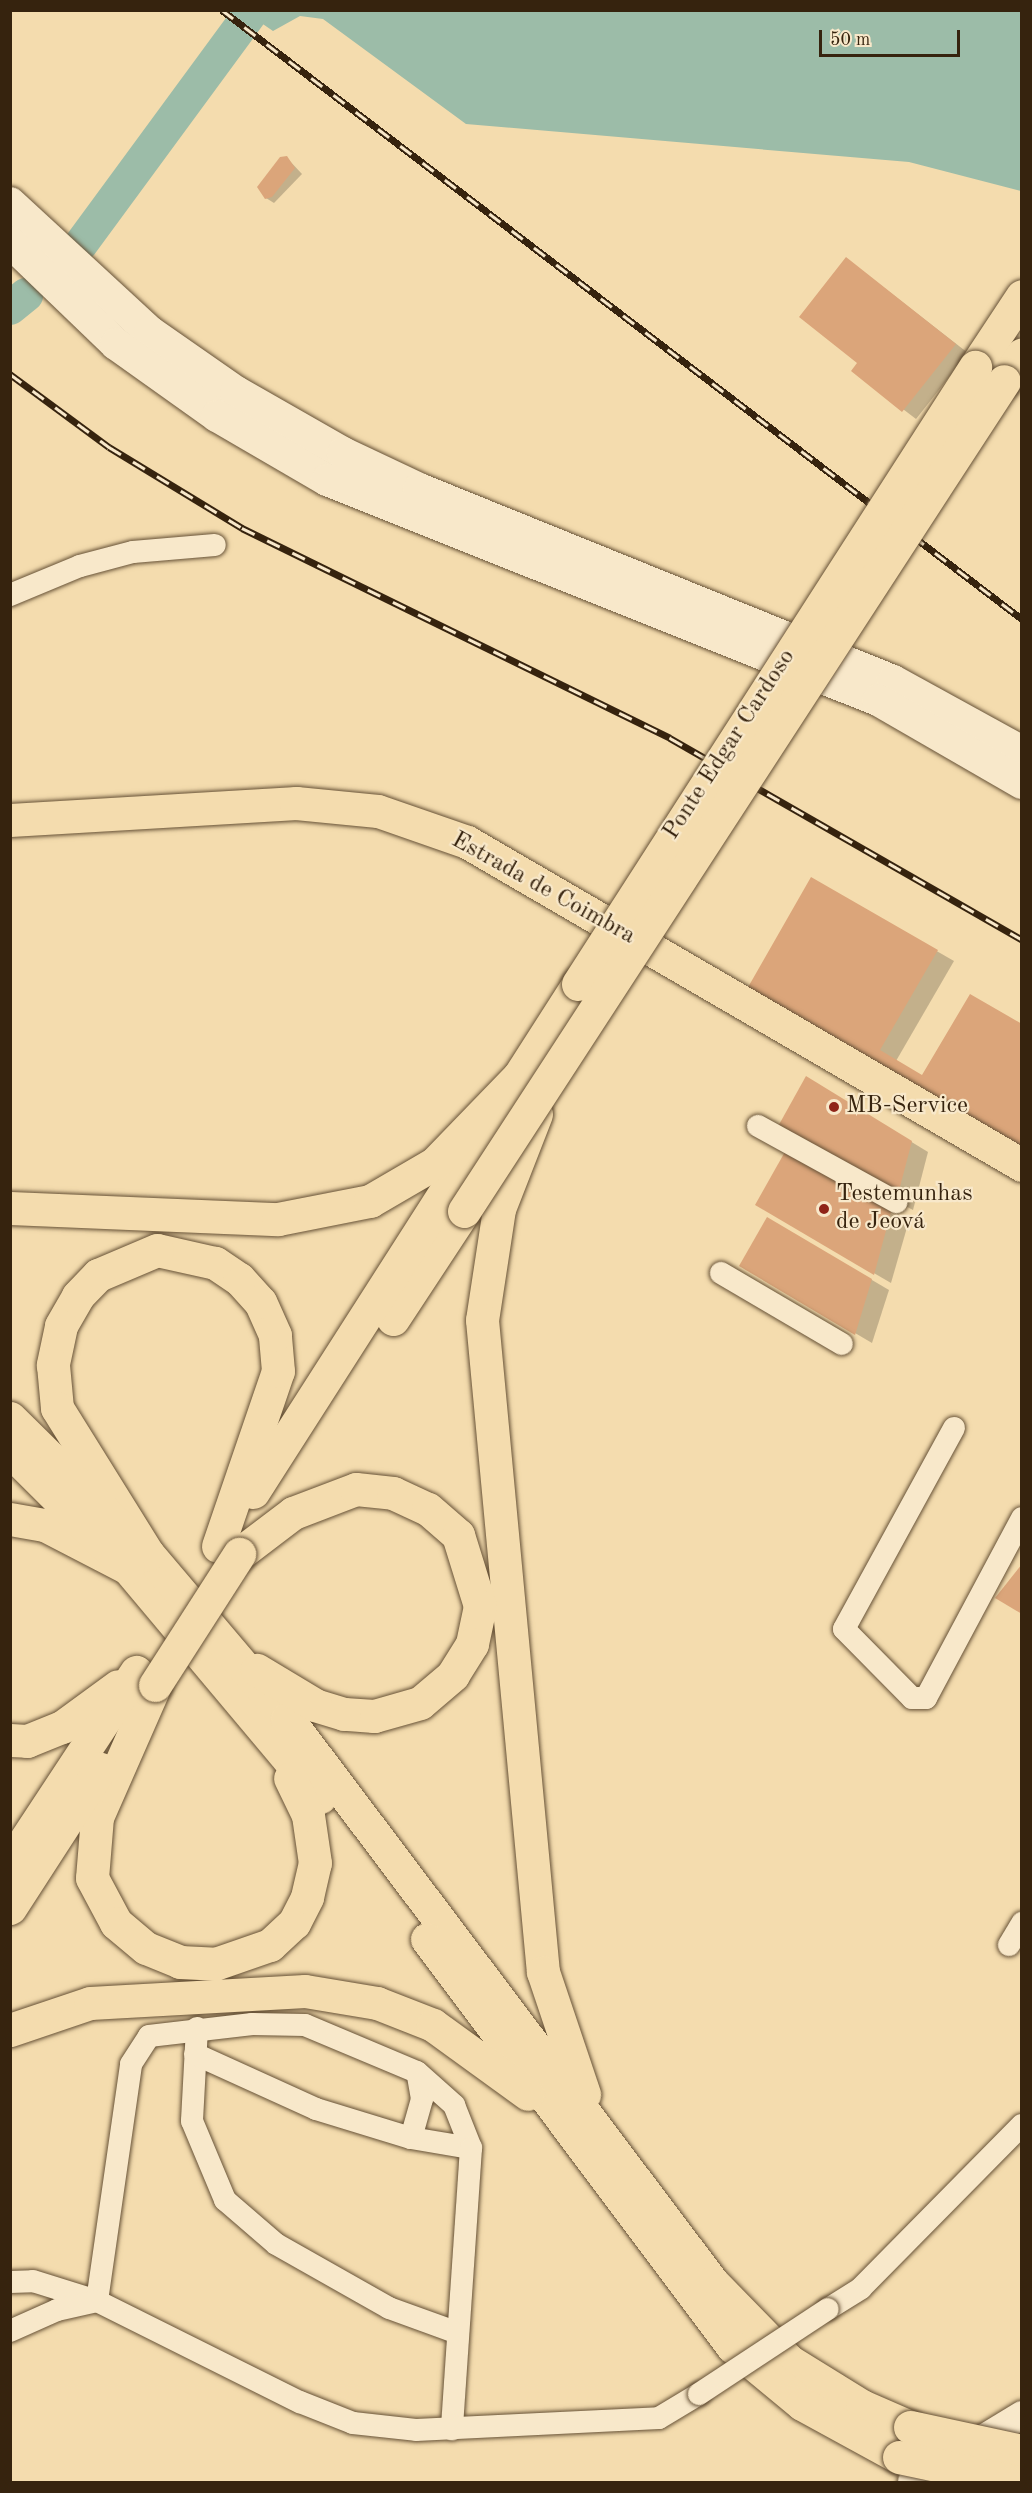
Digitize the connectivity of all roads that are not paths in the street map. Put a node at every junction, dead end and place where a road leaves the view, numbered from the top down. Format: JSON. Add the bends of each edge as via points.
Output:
{"nodes":[{"id":1,"x":10,"y":202,"type":"edge"},
{"id":2,"x":10,"y":242,"type":"edge"},
{"id":3,"x":1022,"y":296,"type":"edge"},
{"id":4,"x":150,"y":332,"type":"junction"},
{"id":5,"x":116,"y":345,"type":"junction"},
{"id":6,"x":1022,"y":354,"type":"edge"},
{"id":7,"x":215,"y":544,"type":"dead end"},
{"id":8,"x":10,"y":595,"type":"edge"},
{"id":9,"x":973,"y":738,"type":"junction"},
{"id":10,"x":1022,"y":752,"type":"edge"},
{"id":11,"x":1022,"y":783,"type":"edge"},
{"id":12,"x":10,"y":820,"type":"edge"},
{"id":13,"x":532,"y":1084,"type":"junction"},
{"id":14,"x":758,"y":1126,"type":"dead end"},
{"id":15,"x":1022,"y":1166,"type":"edge"},
{"id":16,"x":896,"y":1202,"type":"dead end"},
{"id":17,"x":10,"y":1208,"type":"edge"},
{"id":18,"x":721,"y":1273,"type":"dead end"},
{"id":19,"x":842,"y":1344,"type":"dead end"},
{"id":20,"x":10,"y":1418,"type":"edge"},
{"id":21,"x":954,"y":1428,"type":"dead end"},
{"id":22,"x":10,"y":1451,"type":"edge"},
{"id":23,"x":1022,"y":1518,"type":"edge"},
{"id":24,"x":10,"y":1519,"type":"edge"},
{"id":25,"x":228,"y":1550,"type":"junction"},
{"id":26,"x":138,"y":1561,"type":"junction"},
{"id":27,"x":238,"y":1659,"type":"junction"},
{"id":28,"x":146,"y":1679,"type":"junction"},
{"id":29,"x":263,"y":1726,"type":"junction"},
{"id":30,"x":10,"y":1740,"type":"edge"},
{"id":31,"x":10,"y":1863,"type":"edge"},
{"id":32,"x":10,"y":1908,"type":"edge"},
{"id":33,"x":1022,"y":1923,"type":"edge"},
{"id":34,"x":1009,"y":1945,"type":"dead end"},
{"id":35,"x":196,"y":2028,"type":"junction"},
{"id":36,"x":10,"y":2030,"type":"edge"},
{"id":37,"x":195,"y":2054,"type":"junction"},
{"id":38,"x":417,"y":2072,"type":"junction"},
{"id":39,"x":1022,"y":2125,"type":"edge"},
{"id":40,"x":584,"y":2128,"type":"junction"},
{"id":41,"x":411,"y":2138,"type":"junction"},
{"id":42,"x":471,"y":2148,"type":"junction"},
{"id":43,"x":10,"y":2282,"type":"edge"},
{"id":44,"x":97,"y":2301,"type":"junction"},
{"id":45,"x":10,"y":2331,"type":"edge"},
{"id":46,"x":458,"y":2333,"type":"junction"},
{"id":47,"x":1022,"y":2415,"type":"edge"},
{"id":48,"x":452,"y":2429,"type":"junction"},
{"id":49,"x":1022,"y":2451,"type":"edge"},
{"id":50,"x":905,"y":2470,"type":"edge"},
{"id":51,"x":1017,"y":2482,"type":"edge"}],
"edges":[{"from":1,"to":4,"type":"main road"},
{"from":2,"to":5,"type":"main road"},
{"from":3,"to":13,"type":"main road","name":"Ponte Edgar Cardoso","bridge":true},
{"from":4,"to":5,"type":"street"},
{"from":4,"to":9,"type":"main road","via":[[236,392],[419,489],[893,681]]},
{"from":5,"to":9,"type":"main road","via":[[217,416],[327,480]]},
{"from":6,"to":13,"type":"main road","name":"Ponte Edgar Cardoso","bridge":true},
{"from":7,"to":8,"type":"street","via":[[134,552],[80,566]]},
{"from":9,"to":10,"type":"main road"},
{"from":9,"to":11,"type":"main road"},
{"from":12,"to":15,"type":"main road","name":"Estrada de Coimbra","via":[[296,803],[378,811],[467,842]]},
{"from":13,"to":17,"type":"main road","via":[[435,1163],[370,1201],[278,1219]]},
{"from":13,"to":25,"type":"main road","name":"Ponte Edgar Cardoso","bridge":true},
{"from":13,"to":40,"type":"main road","via":[[499,1209],[482,1320],[543,1972]]},
{"from":14,"to":16,"type":"street"},
{"from":18,"to":19,"type":"street"},
{"from":20,"to":26,"type":"main road"},
{"from":21,"to":23,"type":"street","via":[[844,1629],[912,1698],[926,1698]]},
{"from":22,"to":26,"type":"main road"},
{"from":24,"to":26,"type":"main road","via":[[45,1525]]},
{"from":25,"to":26,"type":"main road","via":[[278,1371],[275,1335],[260,1302],[239,1279],[215,1263],[157,1250],[98,1275],[78,1296],[61,1326],[53,1365],[57,1408]]},
{"from":25,"to":27,"type":"main road","via":[[293,1513],[356,1489],[393,1493],[428,1509],[458,1535],[480,1606],[472,1644],[453,1675],[420,1703],[374,1716],[315,1705]]},
{"from":25,"to":28,"type":"main road"},
{"from":26,"to":27,"type":"main road"},
{"from":26,"to":29,"type":"main road"},
{"from":27,"to":40,"type":"main road"},
{"from":28,"to":29,"type":"main road","via":[[96,1816],[92,1878],[116,1923],[147,1948],[180,1962],[215,1964],[270,1946],[294,1923],[308,1896],[315,1863],[308,1815]]},
{"from":28,"to":30,"type":"main road","via":[[62,1727],[27,1741]]},
{"from":28,"to":31,"type":"main road"},
{"from":28,"to":32,"type":"main road"},
{"from":29,"to":40,"type":"main road"},
{"from":33,"to":34,"type":"street"},
{"from":35,"to":37,"type":"street"},
{"from":35,"to":38,"type":"street","via":[[305,2025]]},
{"from":35,"to":44,"type":"street","via":[[149,2036],[131,2064]]},
{"from":36,"to":40,"type":"main road","via":[[90,2003],[305,1991],[377,2003],[433,2025]]},
{"from":37,"to":41,"type":"street","via":[[316,2109]]},
{"from":37,"to":46,"type":"street","via":[[192,2121],[225,2200],[276,2244],[389,2308]]},
{"from":38,"to":41,"type":"street","via":[[422,2099]]},
{"from":38,"to":42,"type":"street","via":[[454,2105]]},
{"from":39,"to":48,"type":"street","bridge":true,"via":[[861,2288],[659,2418]]},
{"from":40,"to":49,"type":"main road","bridge":true,"via":[[751,2325],[821,2383],[910,2427]]},
{"from":40,"to":50,"type":"main road","via":[[732,2346],[802,2404]]},
{"from":41,"to":42,"type":"street"},
{"from":42,"to":46,"type":"street"},
{"from":43,"to":44,"type":"street","via":[[33,2281]]},
{"from":44,"to":45,"type":"street","via":[[57,2310]]},
{"from":44,"to":48,"type":"street","via":[[353,2423]]},
{"from":46,"to":48,"type":"street"},
{"from":47,"to":50,"type":"street"},
{"from":50,"to":51,"type":"main road","bridge":true}]}
